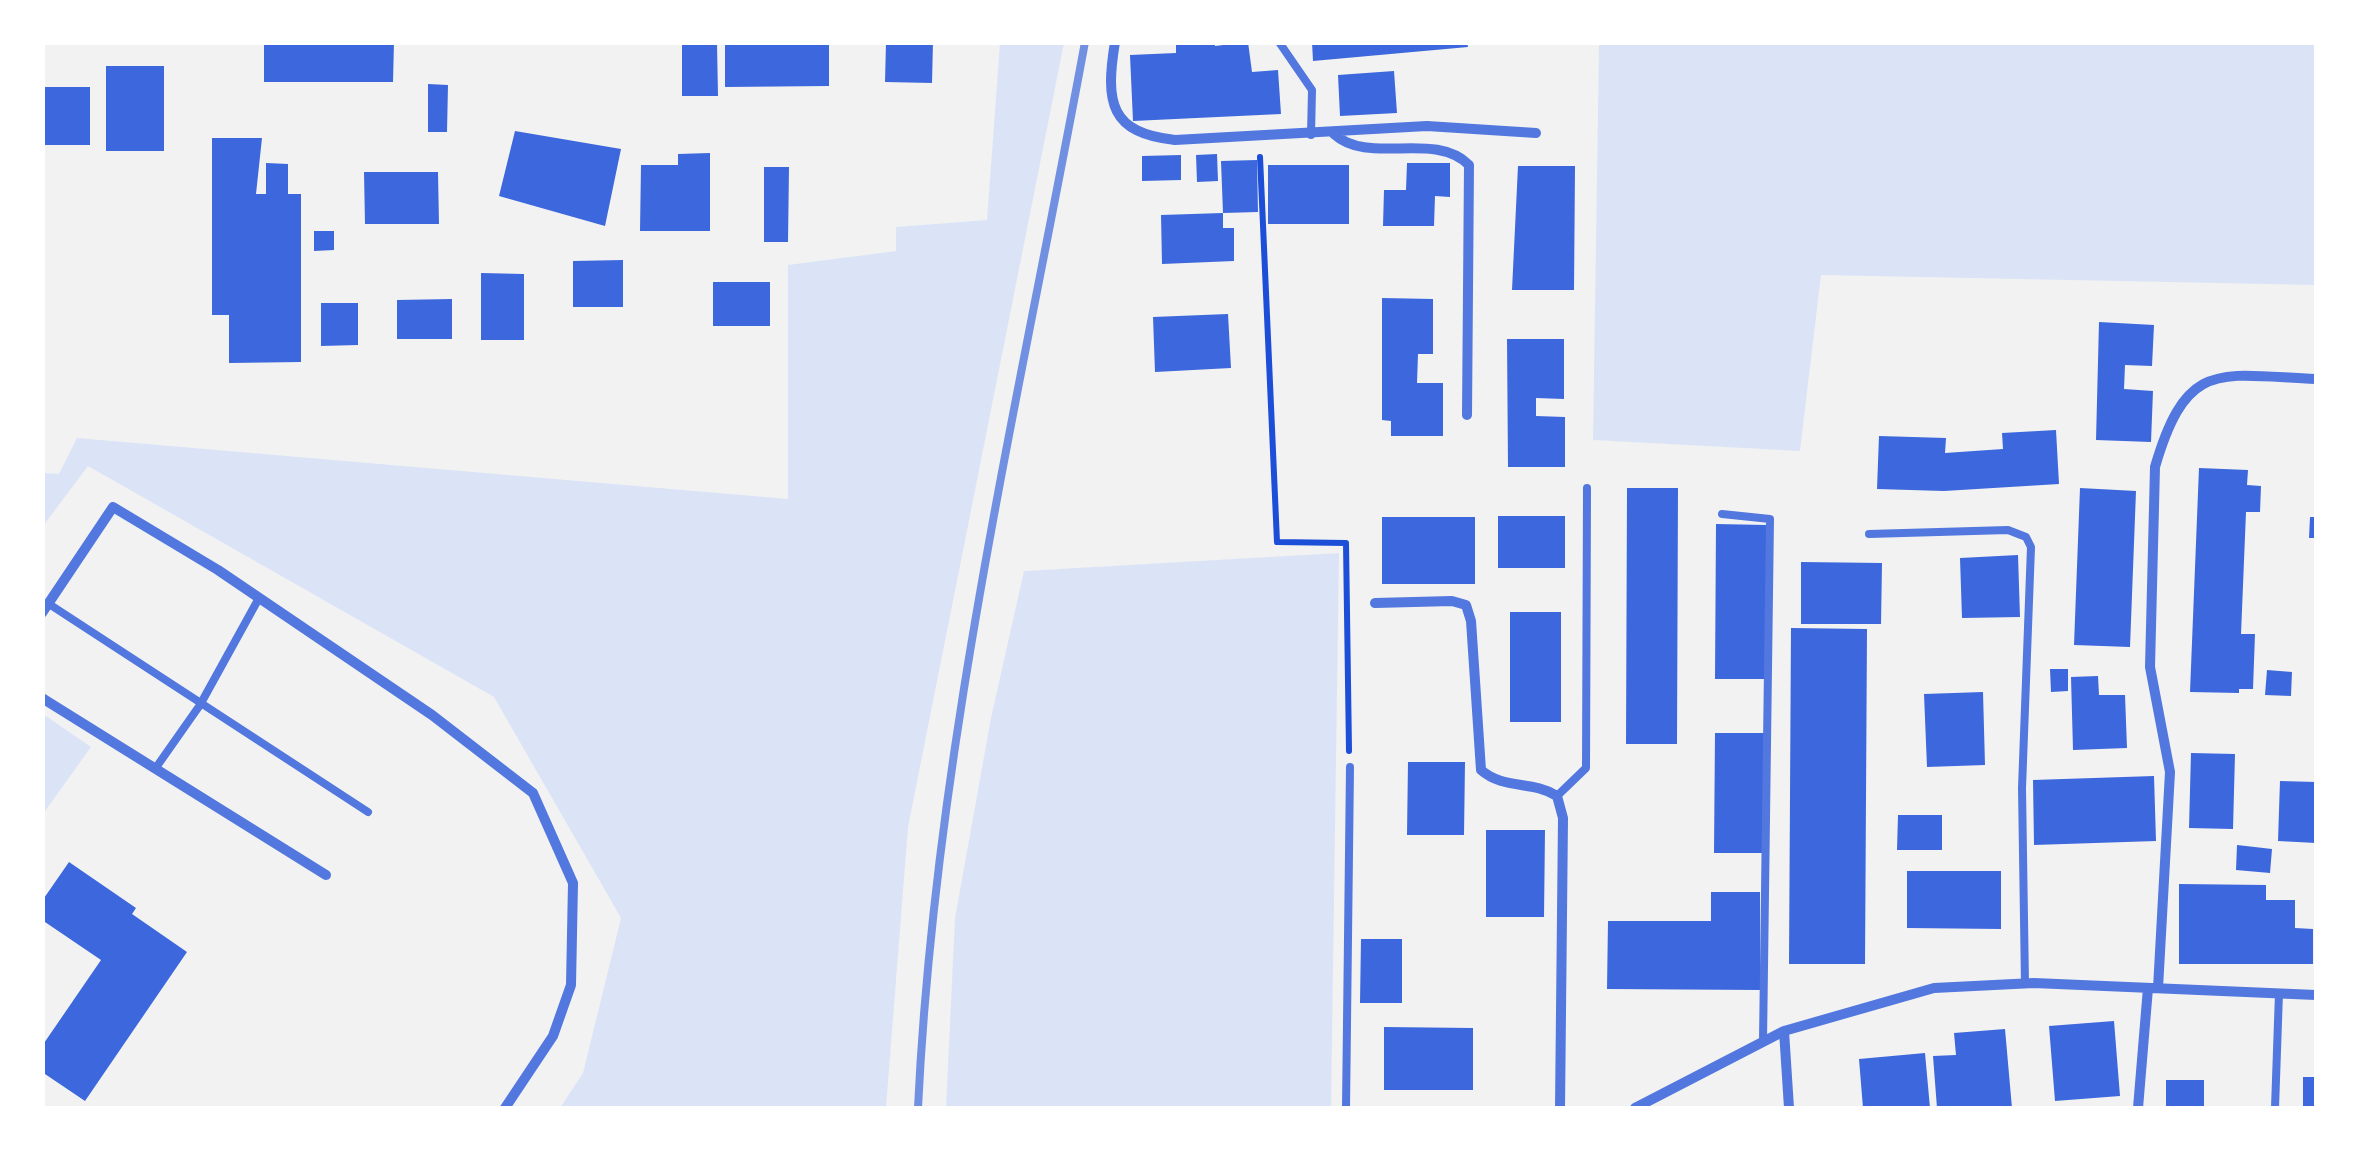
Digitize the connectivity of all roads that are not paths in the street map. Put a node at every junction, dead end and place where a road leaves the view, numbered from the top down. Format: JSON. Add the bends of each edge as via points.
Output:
{"nodes":[{"id":1,"x":1115,"y":42,"type":"edge"},
{"id":2,"x":1279,"y":42,"type":"edge"},
{"id":3,"x":1536,"y":133,"type":"dead end"},
{"id":4,"x":1311,"y":134,"type":"junction"},
{"id":5,"x":1334,"y":134,"type":"junction"},
{"id":6,"x":2316,"y":379,"type":"edge"},
{"id":7,"x":1467,"y":416,"type":"dead end"},
{"id":8,"x":1587,"y":488,"type":"dead end"},
{"id":9,"x":1722,"y":514,"type":"dead end"},
{"id":10,"x":1869,"y":534,"type":"dead end"},
{"id":11,"x":260,"y":598,"type":"junction"},
{"id":12,"x":1375,"y":603,"type":"dead end"},
{"id":13,"x":46,"y":609,"type":"edge"},
{"id":14,"x":42,"y":698,"type":"edge"},
{"id":15,"x":200,"y":705,"type":"junction"},
{"id":16,"x":1350,"y":767,"type":"road end"},
{"id":17,"x":156,"y":769,"type":"junction"},
{"id":18,"x":1557,"y":796,"type":"junction"},
{"id":19,"x":368,"y":812,"type":"dead end"},
{"id":20,"x":326,"y":875,"type":"dead end"},
{"id":21,"x":2025,"y":984,"type":"junction"},
{"id":22,"x":2153,"y":988,"type":"junction"},
{"id":23,"x":2279,"y":993,"type":"junction"},
{"id":24,"x":2316,"y":995,"type":"edge"},
{"id":25,"x":1784,"y":1031,"type":"junction"},
{"id":26,"x":1762,"y":1042,"type":"junction"},
{"id":27,"x":505,"y":1108,"type":"edge"},
{"id":28,"x":1346,"y":1108,"type":"edge"},
{"id":29,"x":1560,"y":1108,"type":"edge"},
{"id":30,"x":1635,"y":1108,"type":"edge"},
{"id":31,"x":1789,"y":1108,"type":"edge"},
{"id":32,"x":2138,"y":1108,"type":"edge"},
{"id":33,"x":2275,"y":1108,"type":"edge"}],
"edges":[{"from":1,"to":4,"type":"street","via":[[1111,84],[1120,119],[1138,136]]},
{"from":2,"to":4,"type":"lane","via":[[1312,90]]},
{"from":3,"to":5,"type":"street","via":[[1427,126]]},
{"from":4,"to":5,"type":"street"},
{"from":5,"to":7,"type":"street","via":[[1346,146],[1447,151],[1469,165]]},
{"from":6,"to":22,"type":"street","via":[[2206,380],[2191,390],[2156,467],[2150,667],[2170,772]]},
{"from":8,"to":18,"type":"lane","via":[[1586,768]]},
{"from":9,"to":26,"type":"lane","via":[[1770,519]]},
{"from":10,"to":21,"type":"lane","via":[[2008,530],[2026,537],[2031,547],[2022,788]]},
{"from":11,"to":13,"type":"street","via":[[112,507]]},
{"from":11,"to":15,"type":"lane"},
{"from":11,"to":27,"type":"street","via":[[533,793],[574,883],[572,985],[553,1036]]},
{"from":12,"to":18,"type":"street","via":[[1466,605],[1481,770],[1496,783],[1541,786]]},
{"from":13,"to":15,"type":"lane"},
{"from":14,"to":17,"type":"street"},
{"from":15,"to":17,"type":"lane"},
{"from":15,"to":19,"type":"lane"},
{"from":16,"to":28,"type":"lane"},
{"from":17,"to":20,"type":"street"},
{"from":18,"to":29,"type":"street","via":[[1563,836]]},
{"from":21,"to":22,"type":"street"},
{"from":21,"to":25,"type":"street","via":[[1934,988]]},
{"from":22,"to":23,"type":"street"},
{"from":22,"to":32,"type":"street"},
{"from":23,"to":24,"type":"street"},
{"from":23,"to":33,"type":"lane"},
{"from":25,"to":26,"type":"street"},
{"from":25,"to":31,"type":"street"},
{"from":26,"to":30,"type":"street"}]}
